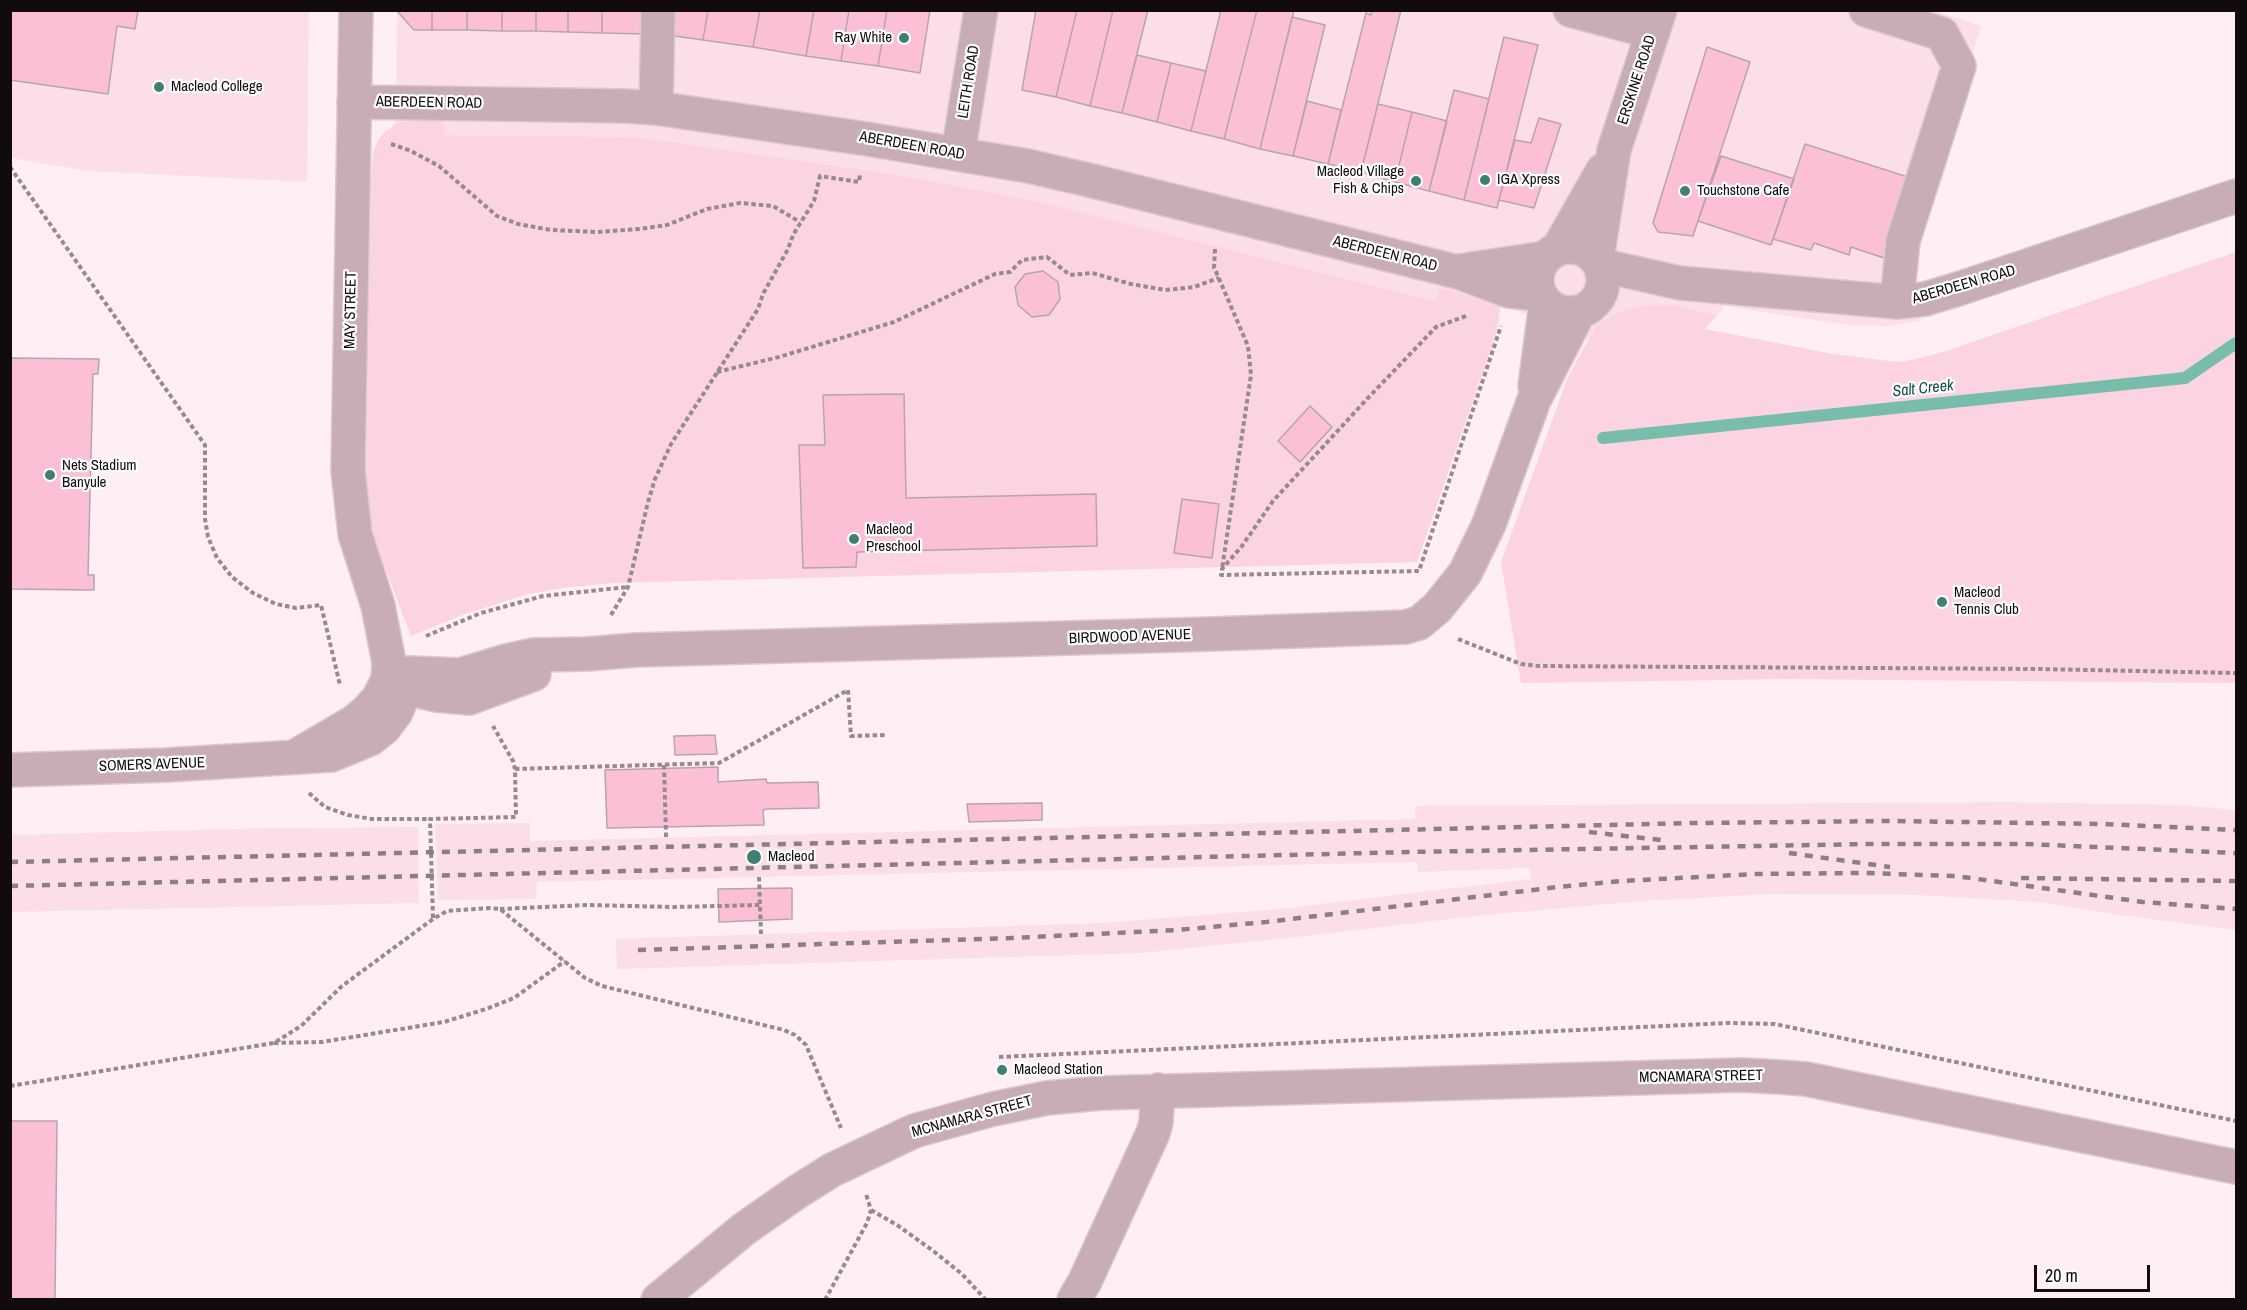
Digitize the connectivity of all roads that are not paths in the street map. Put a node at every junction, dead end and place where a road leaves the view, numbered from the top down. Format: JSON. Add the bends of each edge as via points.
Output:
{"nodes":[{"id":1,"x":356,"y":10,"type":"edge"},
{"id":2,"x":658,"y":10,"type":"edge"},
{"id":3,"x":981,"y":10,"type":"edge"},
{"id":4,"x":1570,"y":10,"type":"edge"},
{"id":5,"x":1866,"y":10,"type":"edge"},
{"id":6,"x":1656,"y":21,"type":"edge"},
{"id":7,"x":354,"y":102,"type":"junction"},
{"id":8,"x":656,"y":108,"type":"junction"},
{"id":9,"x":1614,"y":150,"type":"junction"},
{"id":10,"x":958,"y":154,"type":"junction"},
{"id":11,"x":2236,"y":196,"type":"edge"},
{"id":12,"x":1552,"y":253,"type":"junction"},
{"id":13,"x":1598,"y":262,"type":"junction"},
{"id":14,"x":1458,"y":272,"type":"junction"},
{"id":15,"x":1680,"y":283,"type":"junction"},
{"id":16,"x":1532,"y":296,"type":"junction"},
{"id":17,"x":1897,"y":302,"type":"junction"},
{"id":18,"x":1585,"y":310,"type":"junction"},
{"id":19,"x":1534,"y":400,"type":"junction"},
{"id":20,"x":586,"y":654,"type":"junction"},
{"id":21,"x":399,"y":667,"type":"junction"},
{"id":22,"x":10,"y":770,"type":"edge"},
{"id":23,"x":1158,"y":1090,"type":"junction"},
{"id":24,"x":2236,"y":1167,"type":"edge"},
{"id":25,"x":658,"y":1299,"type":"edge"},
{"id":26,"x":1074,"y":1299,"type":"edge"}],
"edges":[{"from":1,"to":7,"type":"street","name":"MAY STREET"},
{"from":2,"to":8,"type":"street"},
{"from":3,"to":10,"type":"street","name":"LEITH ROAD"},
{"from":4,"to":6,"type":"street"},
{"from":5,"to":17,"type":"street","via":[[1942,34],[1959,66],[1903,241]]},
{"from":6,"to":9,"type":"street","name":"ERSKINE ROAD"},
{"from":7,"to":8,"type":"street","name":"ABERDEEN ROAD"},
{"from":7,"to":21,"type":"street","name":"MAY STREET","via":[[350,507],[355,534]]},
{"from":8,"to":10,"type":"street","name":"ABERDEEN ROAD"},
{"from":9,"to":12,"type":"street","name":"ERSKINE ROAD"},
{"from":9,"to":13,"type":"street","name":"ERSKINE ROAD"},
{"from":10,"to":14,"type":"street","name":"ABERDEEN ROAD","via":[[1085,179]]},
{"from":11,"to":17,"type":"street","name":"ABERDEEN ROAD","via":[[1952,291]]},
{"from":12,"to":13,"type":"street","via":[[1579,248]]},
{"from":12,"to":14,"type":"street","name":"ABERDEEN ROAD"},
{"from":12,"to":16,"type":"street","via":[[1537,275]]},
{"from":13,"to":15,"type":"street","name":"ABERDEEN ROAD"},
{"from":13,"to":18,"type":"street","via":[[1603,288],[1598,299]]},
{"from":14,"to":16,"type":"street","name":"ABERDEEN ROAD"},
{"from":15,"to":17,"type":"street","name":"ABERDEEN ROAD"},
{"from":15,"to":18,"type":"street","name":"ABERDEEN ROAD"},
{"from":16,"to":18,"type":"street","via":[[1562,312]]},
{"from":16,"to":19,"type":"street","via":[[1540,338]]},
{"from":18,"to":19,"type":"street"},
{"from":19,"to":20,"type":"street","name":"BIRDWOOD AVENUE","via":[[1489,524],[1465,573],[1437,608],[1419,623],[1406,627]]},
{"from":20,"to":21,"type":"street","name":"BIRDWOOD AVENUE","via":[[533,655],[460,675]]},
{"from":20,"to":21,"type":"street","name":"BIRDWOOD AVENUE","via":[[480,694],[456,698],[436,695]]},
{"from":21,"to":22,"type":"street","name":"SOMERS AVENUE","via":[[366,712],[294,757]]},
{"from":23,"to":24,"type":"street","name":"MCNAMARA STREET","via":[[1779,1077],[1806,1079]]},
{"from":23,"to":25,"type":"street","name":"MCNAMARA STREET","via":[[1047,1098],[914,1131],[832,1170],[797,1192],[744,1229]]},
{"from":23,"to":26,"type":"street","via":[[1153,1132]]}]}
